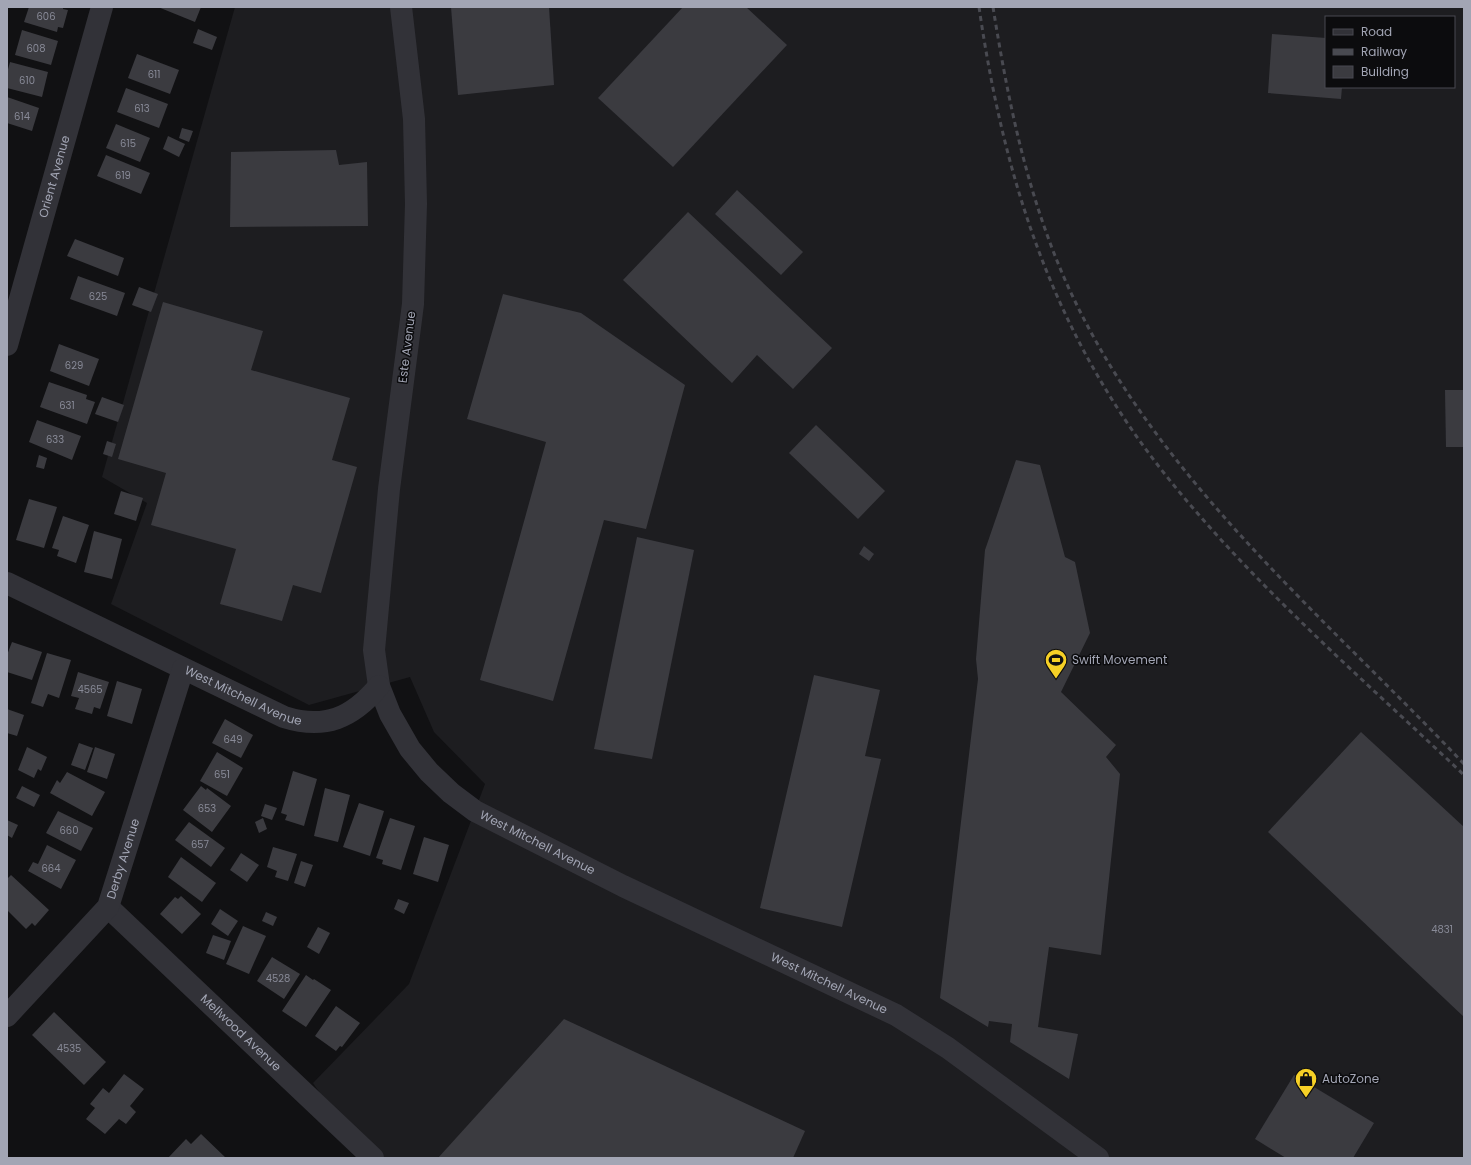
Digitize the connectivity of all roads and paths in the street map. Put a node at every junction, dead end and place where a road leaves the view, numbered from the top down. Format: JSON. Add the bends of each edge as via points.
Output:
{"nodes":[{"id":1,"x":102,"y":7,"type":"edge"},
{"id":2,"x":401,"y":7,"type":"edge"},
{"id":3,"x":7,"y":345,"type":"edge"},
{"id":4,"x":7,"y":583,"type":"edge"},
{"id":5,"x":183,"y":669,"type":"junction"},
{"id":6,"x":379,"y":686,"type":"junction"},
{"id":7,"x":108,"y":908,"type":"junction"},
{"id":8,"x":7,"y":1016,"type":"edge"},
{"id":9,"x":373,"y":1158,"type":"edge"},
{"id":10,"x":1098,"y":1158,"type":"edge"}],
"edges":[{"from":1,"to":3,"type":"street","name":"Orient Avenue"},
{"from":2,"to":6,"type":"street","name":"Este Avenue","via":[[414,119],[416,204],[413,304],[389,489],[374,650]]},
{"from":4,"to":5,"type":"street","name":"West Mitchell Avenue"},
{"from":5,"to":6,"type":"street","name":"West Mitchell Avenue","via":[[284,717],[316,723],[347,715],[365,703]]},
{"from":5,"to":7,"type":"street","name":"Derby Avenue"},
{"from":6,"to":10,"type":"street","name":"West Mitchell Avenue","via":[[390,714],[410,749],[451,793],[475,811],[623,886],[896,1015],[948,1048]]},
{"from":7,"to":8,"type":"street","name":"Derby Avenue"},
{"from":7,"to":9,"type":"street","name":"Mellwood Avenue"}]}
